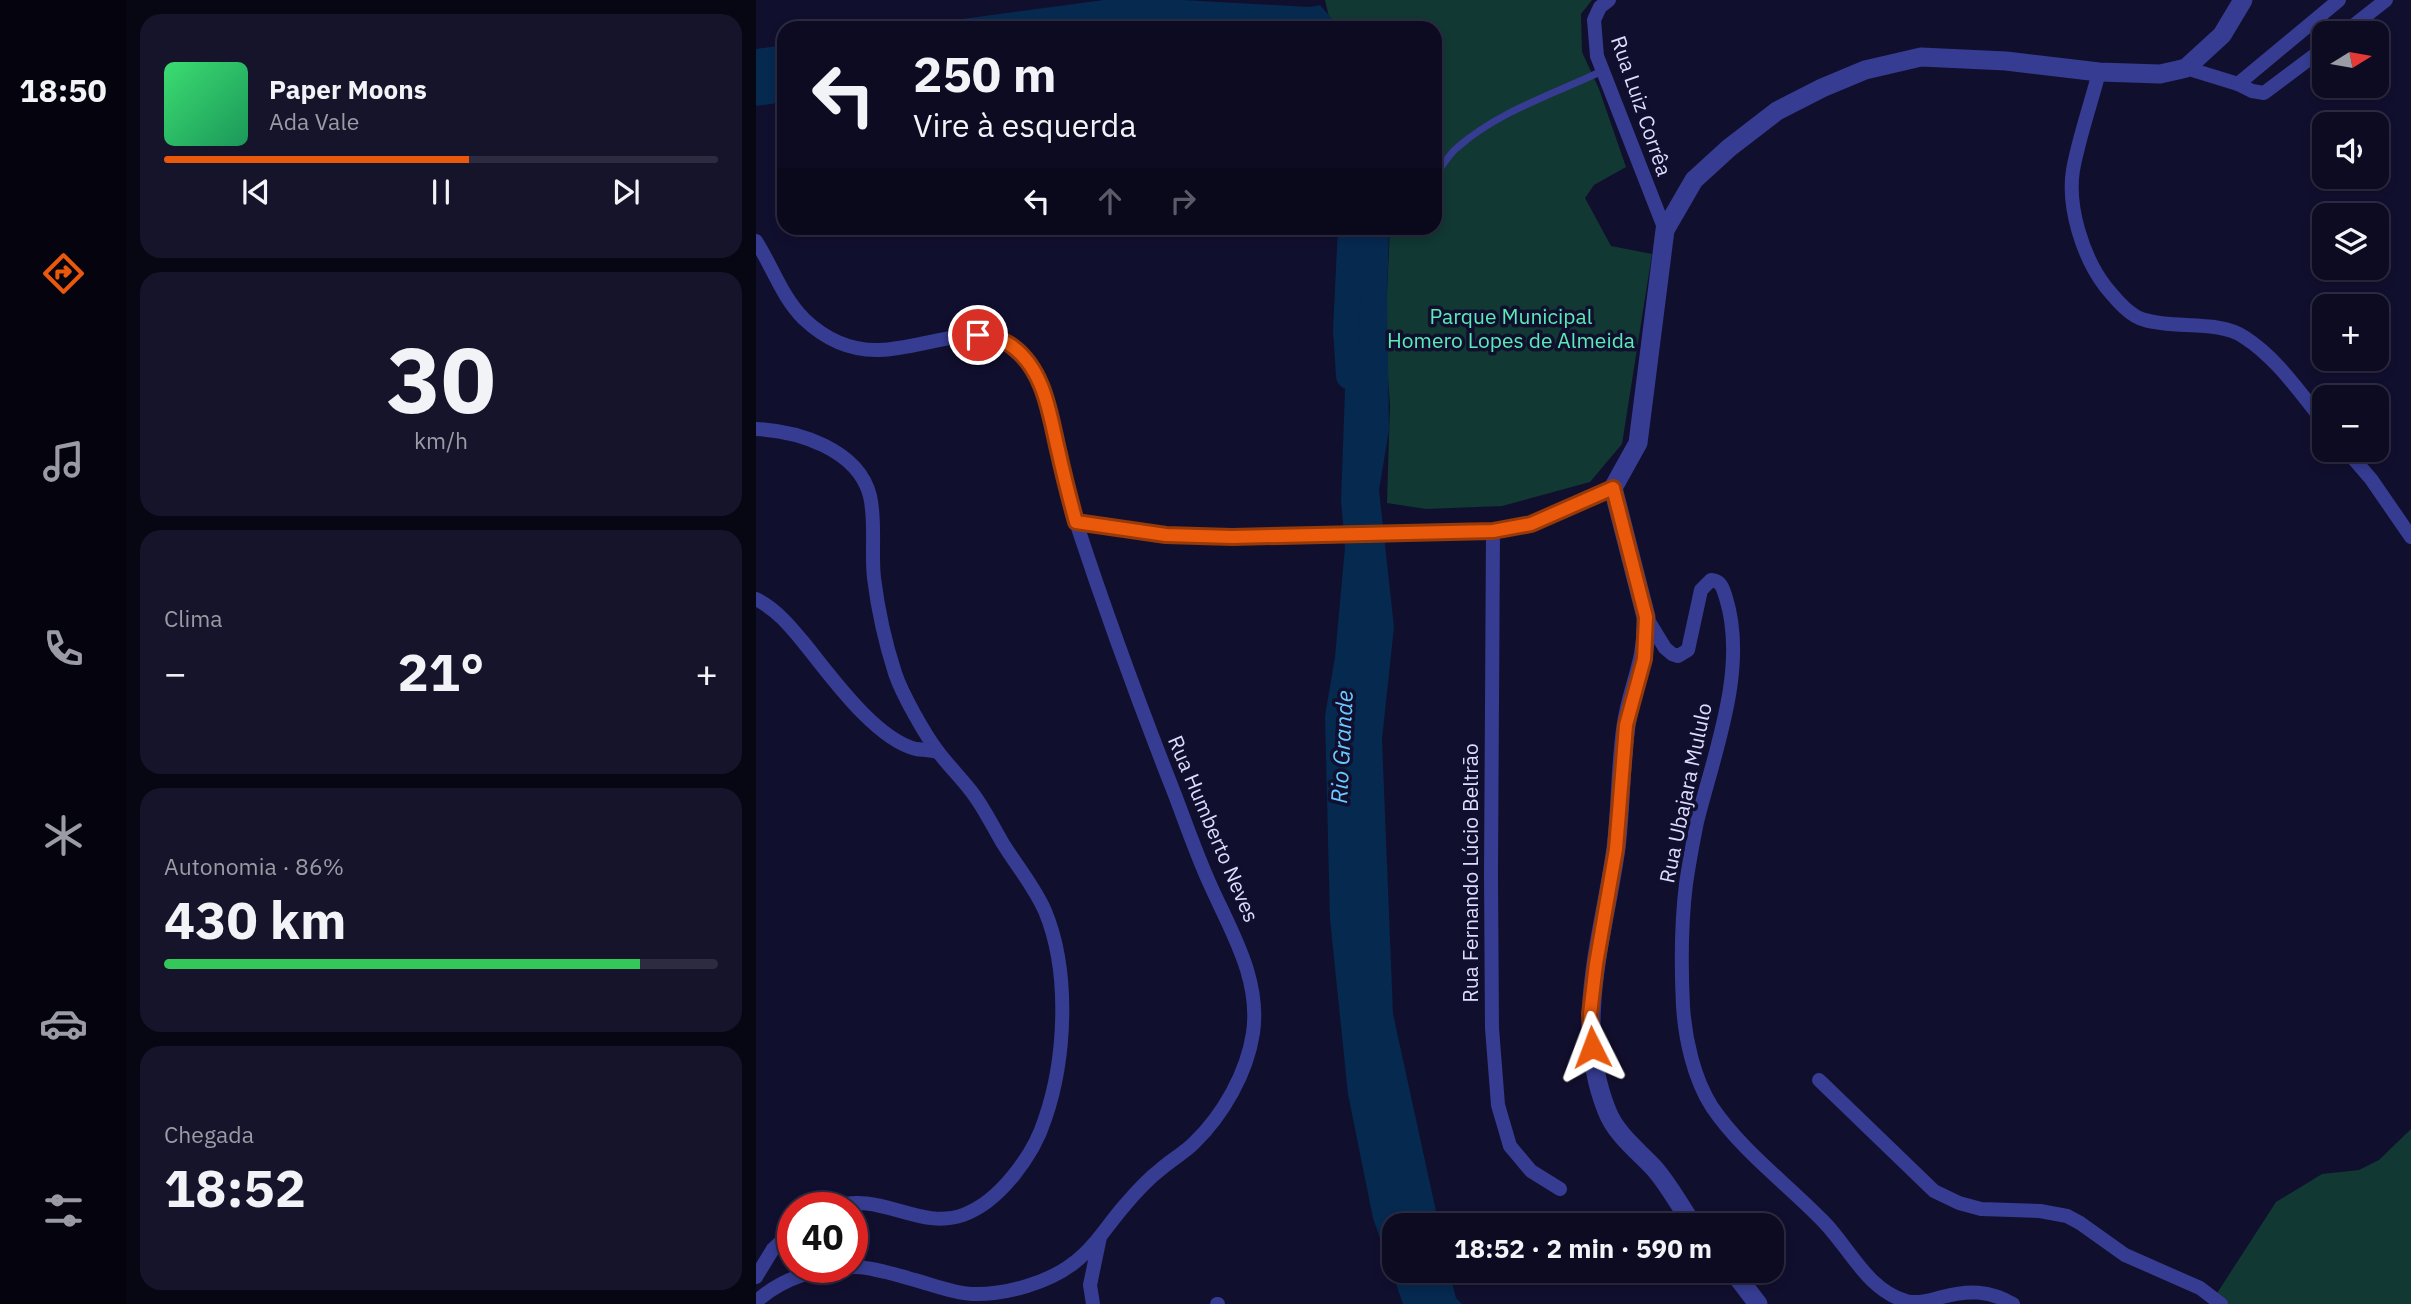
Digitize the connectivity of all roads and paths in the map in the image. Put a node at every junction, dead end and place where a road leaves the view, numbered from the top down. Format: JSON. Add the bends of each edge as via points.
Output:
{"nodes":[{"id":1,"x":1609,"y":0,"type":"edge"},
{"id":2,"x":2244,"y":0,"type":"edge"},
{"id":3,"x":2339,"y":0,"type":"edge"},
{"id":4,"x":2386,"y":0,"type":"edge"},
{"id":5,"x":2359,"y":21,"type":"edge"},
{"id":6,"x":2312,"y":58,"type":"edge"},
{"id":7,"x":2186,"y":68,"type":"junction"},
{"id":8,"x":1603,"y":70,"type":"junction"},
{"id":9,"x":2099,"y":72,"type":"junction"},
{"id":10,"x":2238,"y":84,"type":"junction"},
{"id":11,"x":1442,"y":167,"type":"edge"},
{"id":12,"x":1665,"y":230,"type":"junction"},
{"id":13,"x":756,"y":241,"type":"edge"},
{"id":14,"x":2312,"y":407,"type":"edge"},
{"id":15,"x":756,"y":429,"type":"edge"},
{"id":16,"x":2357,"y":462,"type":"edge"},
{"id":17,"x":1613,"y":488,"type":"junction"},
{"id":18,"x":1076,"y":522,"type":"junction"},
{"id":19,"x":1493,"y":531,"type":"junction"},
{"id":20,"x":2411,"y":537,"type":"edge"},
{"id":21,"x":756,"y":599,"type":"edge"},
{"id":22,"x":1646,"y":617,"type":"junction"},
{"id":23,"x":938,"y":752,"type":"junction"},
{"id":24,"x":1819,"y":1080,"type":"dead end"},
{"id":25,"x":1560,"y":1189,"type":"dead end"},
{"id":26,"x":868,"y":1203,"type":"edge"},
{"id":27,"x":1685,"y":1213,"type":"edge"},
{"id":28,"x":1100,"y":1235,"type":"junction"},
{"id":29,"x":777,"y":1245,"type":"edge"},
{"id":30,"x":756,"y":1277,"type":"edge"},
{"id":31,"x":1742,"y":1283,"type":"edge"},
{"id":32,"x":962,"y":1301,"type":"edge"},
{"id":33,"x":756,"y":1302,"type":"edge"},
{"id":34,"x":1093,"y":1304,"type":"edge"},
{"id":35,"x":1758,"y":1304,"type":"edge"},
{"id":36,"x":2013,"y":1304,"type":"edge"},
{"id":37,"x":2221,"y":1304,"type":"edge"}],
"edges":[{"from":1,"to":8,"type":"street","name":"Rua Luiz Corrêa","via":[[1594,20]]},
{"from":2,"to":7,"type":"street","via":[[2222,35]]},
{"from":3,"to":10,"type":"street"},
{"from":4,"to":5,"type":"street"},
{"from":6,"to":10,"type":"street","via":[[2270,91],[2259,93]]},
{"from":7,"to":9,"type":"street","via":[[2160,74]]},
{"from":7,"to":10,"type":"street"},
{"from":8,"to":11,"type":"lane","via":[[1503,116],[1455,149]]},
{"from":8,"to":12,"type":"street","name":"Rua Luiz Corrêa"},
{"from":9,"to":12,"type":"street","via":[[1921,57],[1865,70],[1777,111],[1729,148],[1694,180]]},
{"from":9,"to":14,"type":"street","via":[[2073,172],[2074,205],[2096,273],[2117,300],[2142,320],[2243,335],[2280,367]]},
{"from":12,"to":17,"type":"street","via":[[1638,443]]},
{"from":13,"to":18,"type":"street","name":"Rua Humberto Neves","via":[[785,299],[830,340],[857,349],[883,350],[978,335],[1012,346],[1026,360],[1045,395]]},
{"from":15,"to":23,"type":"street","via":[[801,435],[827,446],[863,480],[870,497],[874,576],[886,641],[896,677]]},
{"from":16,"to":20,"type":"street"},
{"from":17,"to":19,"type":"street","via":[[1531,524]]},
{"from":17,"to":22,"type":"street"},
{"from":18,"to":19,"type":"street","via":[[1166,535],[1232,537]]},
{"from":18,"to":28,"type":"street","name":"Rua Humberto Neves","via":[[1146,723],[1208,880],[1237,940],[1254,1005],[1253,1034],[1225,1107],[1194,1143],[1126,1203]]},
{"from":19,"to":25,"type":"street","name":"Rua Fernando Lúcio Beltrão","via":[[1491,875],[1498,1105],[1510,1146],[1531,1171]]},
{"from":21,"to":23,"type":"street","via":[[790,626],[857,706],[888,734],[916,749]]},
{"from":22,"to":27,"type":"street","via":[[1644,659],[1626,725],[1616,849],[1590,1014],[1592,1047],[1607,1112]]},
{"from":22,"to":36,"type":"street","name":"Rua Ubajara Mululo","via":[[1665,648],[1678,656],[1688,650],[1701,590],[1710,580],[1721,584],[1731,617],[1727,712],[1697,823],[1682,941],[1683,1010],[1700,1085],[1752,1155],[1825,1222],[1871,1280],[1891,1294],[1925,1302],[1964,1292],[1988,1292]]},
{"from":23,"to":26,"type":"street","via":[[972,792],[1044,910],[1054,940],[1060,987],[1058,1073],[1039,1139],[1004,1186],[983,1204],[964,1215],[929,1218]]},
{"from":24,"to":37,"type":"street","via":[[1934,1191],[1981,1209],[2067,1216],[2125,1255],[2200,1289]]},
{"from":28,"to":32,"type":"street","name":"Rua Humberto Neves","via":[[1076,1262],[1047,1278]]},
{"from":28,"to":34,"type":"street","via":[[1090,1285]]},
{"from":29,"to":30,"type":"street"},
{"from":31,"to":35,"type":"street"},
{"from":32,"to":33,"type":"street","name":"Rua Humberto Neves","via":[[887,1273],[855,1267],[795,1277],[768,1290]]}]}
